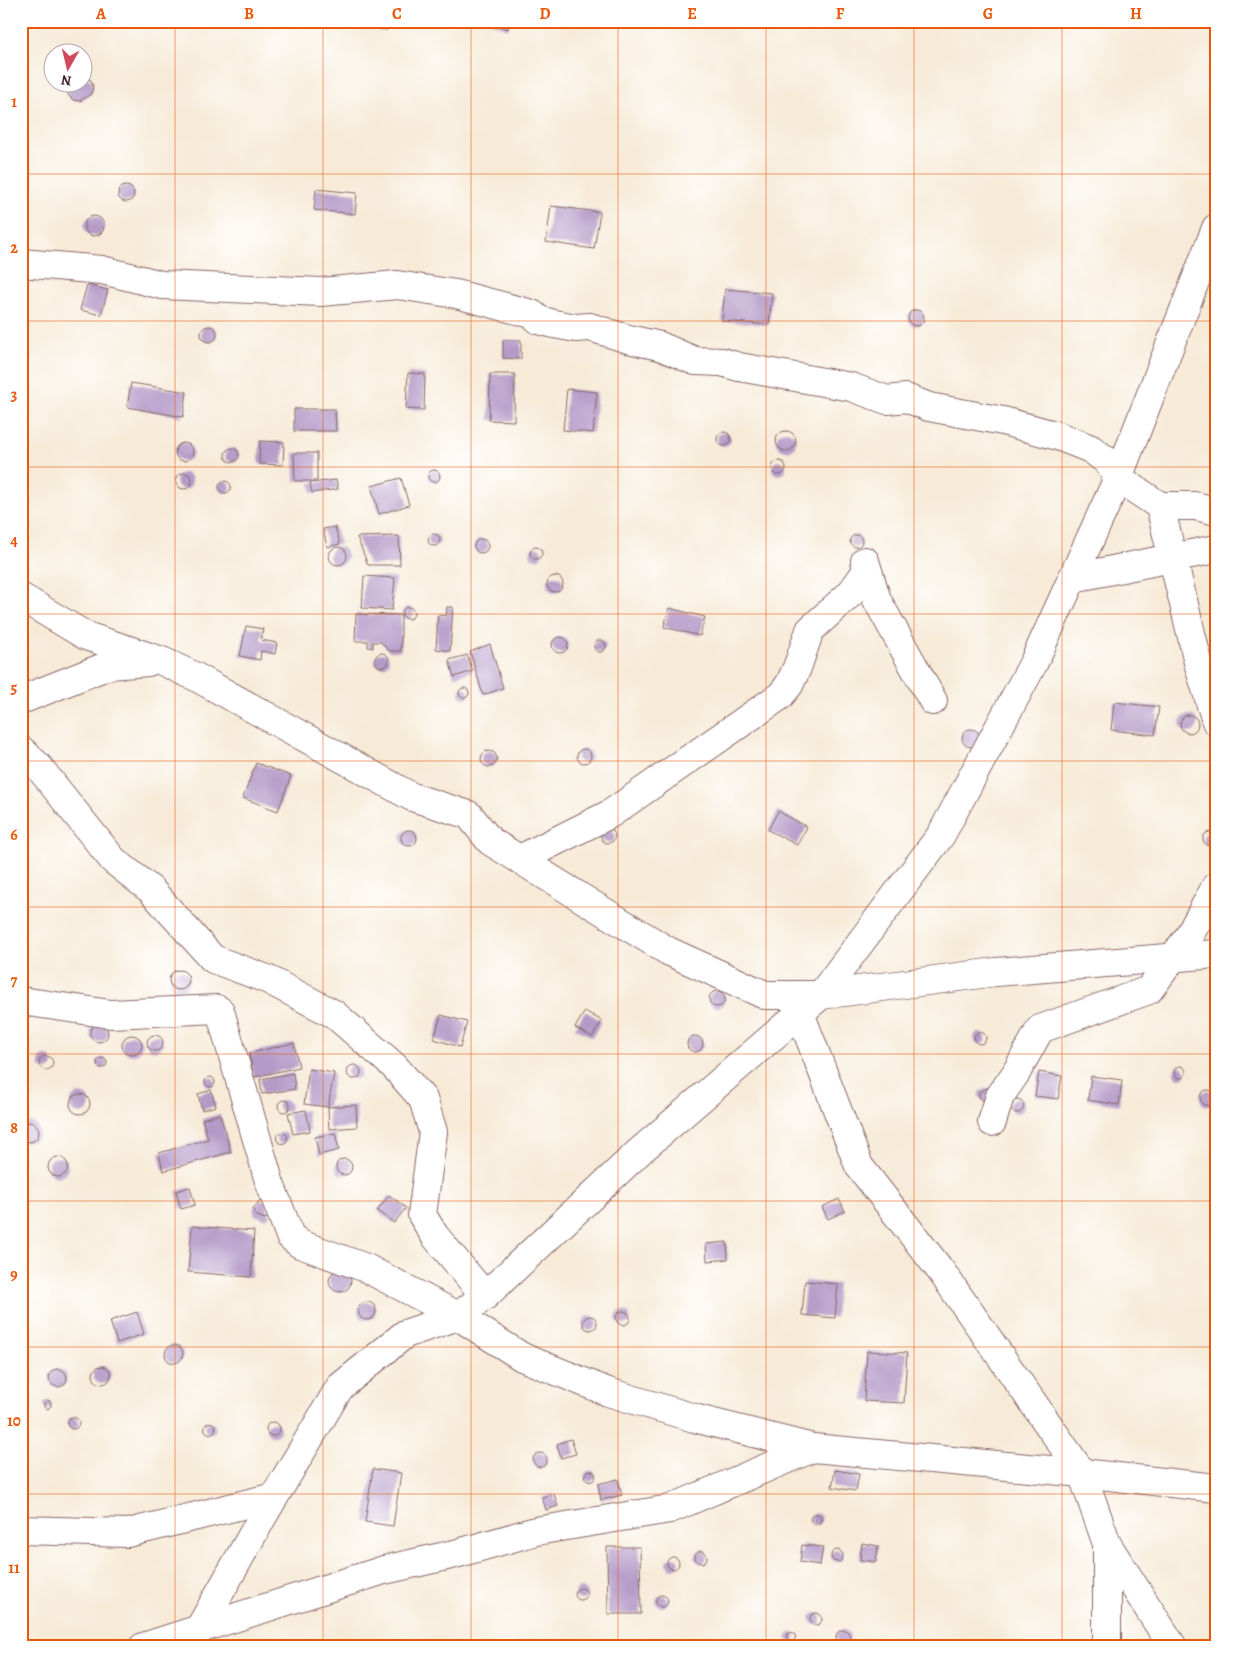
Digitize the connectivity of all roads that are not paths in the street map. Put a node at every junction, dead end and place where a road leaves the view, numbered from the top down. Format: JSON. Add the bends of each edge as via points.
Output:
{"nodes":[{"id":1,"x":1216,"y":228,"type":"edge"},
{"id":2,"x":21,"y":263,"type":"edge"},
{"id":3,"x":1118,"y":478,"type":"junction"},
{"id":4,"x":1160,"y":506,"type":"junction"},
{"id":5,"x":1216,"y":511,"type":"edge"},
{"id":6,"x":1216,"y":549,"type":"edge"},
{"id":7,"x":1172,"y":558,"type":"junction"},
{"id":8,"x":1073,"y":578,"type":"junction"},
{"id":9,"x":21,"y":597,"type":"edge"},
{"id":10,"x":162,"y":661,"type":"junction"},
{"id":11,"x":21,"y":700,"type":"edge"},
{"id":12,"x":933,"y":701,"type":"dead end"},
{"id":13,"x":1216,"y":721,"type":"edge"},
{"id":14,"x":21,"y":750,"type":"edge"},
{"id":15,"x":520,"y":859,"type":"junction"},
{"id":16,"x":1216,"y":886,"type":"edge"},
{"id":17,"x":1216,"y":954,"type":"edge"},
{"id":18,"x":1172,"y":959,"type":"junction"},
{"id":19,"x":821,"y":995,"type":"junction"},
{"id":20,"x":21,"y":1001,"type":"edge"},
{"id":21,"x":800,"y":1014,"type":"junction"},
{"id":22,"x":992,"y":1122,"type":"dead end"},
{"id":23,"x":485,"y":1296,"type":"junction"},
{"id":24,"x":458,"y":1316,"type":"junction"},
{"id":25,"x":813,"y":1448,"type":"junction"},
{"id":26,"x":1082,"y":1473,"type":"junction"},
{"id":27,"x":1216,"y":1488,"type":"edge"},
{"id":28,"x":274,"y":1497,"type":"junction"},
{"id":29,"x":21,"y":1530,"type":"edge"},
{"id":30,"x":1107,"y":1544,"type":"junction"},
{"id":31,"x":194,"y":1637,"type":"edge"},
{"id":32,"x":143,"y":1647,"type":"edge"},
{"id":33,"x":1107,"y":1647,"type":"edge"},
{"id":34,"x":1173,"y":1647,"type":"edge"}],
"edges":[{"from":1,"to":3,"type":"street"},
{"from":2,"to":3,"type":"street","via":[[102,270],[162,285],[321,292],[396,285],[456,294],[532,314],[539,320],[554,324],[576,328],[590,326],[628,340],[660,346],[695,361],[722,362],[851,387],[887,400],[906,398],[938,409],[1003,420],[1092,449],[1107,461]]},
{"from":3,"to":4,"type":"street"},
{"from":3,"to":8,"type":"street"},
{"from":4,"to":5,"type":"street","via":[[1195,506]]},
{"from":4,"to":7,"type":"street"},
{"from":6,"to":7,"type":"street"},
{"from":7,"to":8,"type":"street"},
{"from":7,"to":13,"type":"street"},
{"from":8,"to":19,"type":"street","via":[[1034,662],[941,835]]},
{"from":9,"to":10,"type":"street","via":[[86,636]]},
{"from":10,"to":11,"type":"street","via":[[109,665]]},
{"from":10,"to":15,"type":"street","via":[[412,797],[469,815],[490,841]]},
{"from":12,"to":15,"type":"street","via":[[877,600],[866,566],[850,594],[810,630],[797,668],[780,696],[610,814]]},
{"from":14,"to":23,"type":"street","via":[[113,860],[151,890],[213,959],[266,979],[334,1014],[394,1066],[423,1099],[433,1132],[422,1215],[435,1236]]},
{"from":15,"to":19,"type":"street","via":[[668,951],[765,995]]},
{"from":16,"to":18,"type":"street","via":[[1193,930]]},
{"from":17,"to":18,"type":"street"},
{"from":18,"to":19,"type":"street","via":[[996,972]]},
{"from":18,"to":22,"type":"street","via":[[1149,990],[1040,1029],[1016,1073],[1002,1091]]},
{"from":19,"to":21,"type":"street"},
{"from":20,"to":24,"type":"street","via":[[111,1014],[220,1011],[269,1181],[290,1236],[300,1244],[366,1268]]},
{"from":21,"to":23,"type":"street","via":[[640,1151]]},
{"from":21,"to":26,"type":"street","via":[[859,1166],[941,1272]]},
{"from":23,"to":24,"type":"street"},
{"from":24,"to":25,"type":"street","via":[[522,1357],[568,1377],[694,1418]]},
{"from":24,"to":28,"type":"street","via":[[405,1334],[340,1387]]},
{"from":25,"to":26,"type":"street"},
{"from":25,"to":31,"type":"street","via":[[670,1509],[536,1531],[384,1570]]},
{"from":26,"to":27,"type":"street"},
{"from":26,"to":30,"type":"street"},
{"from":28,"to":29,"type":"street","via":[[128,1533]]},
{"from":28,"to":31,"type":"street"},
{"from":30,"to":33,"type":"street"},
{"from":30,"to":34,"type":"street"},
{"from":31,"to":32,"type":"street"}]}
